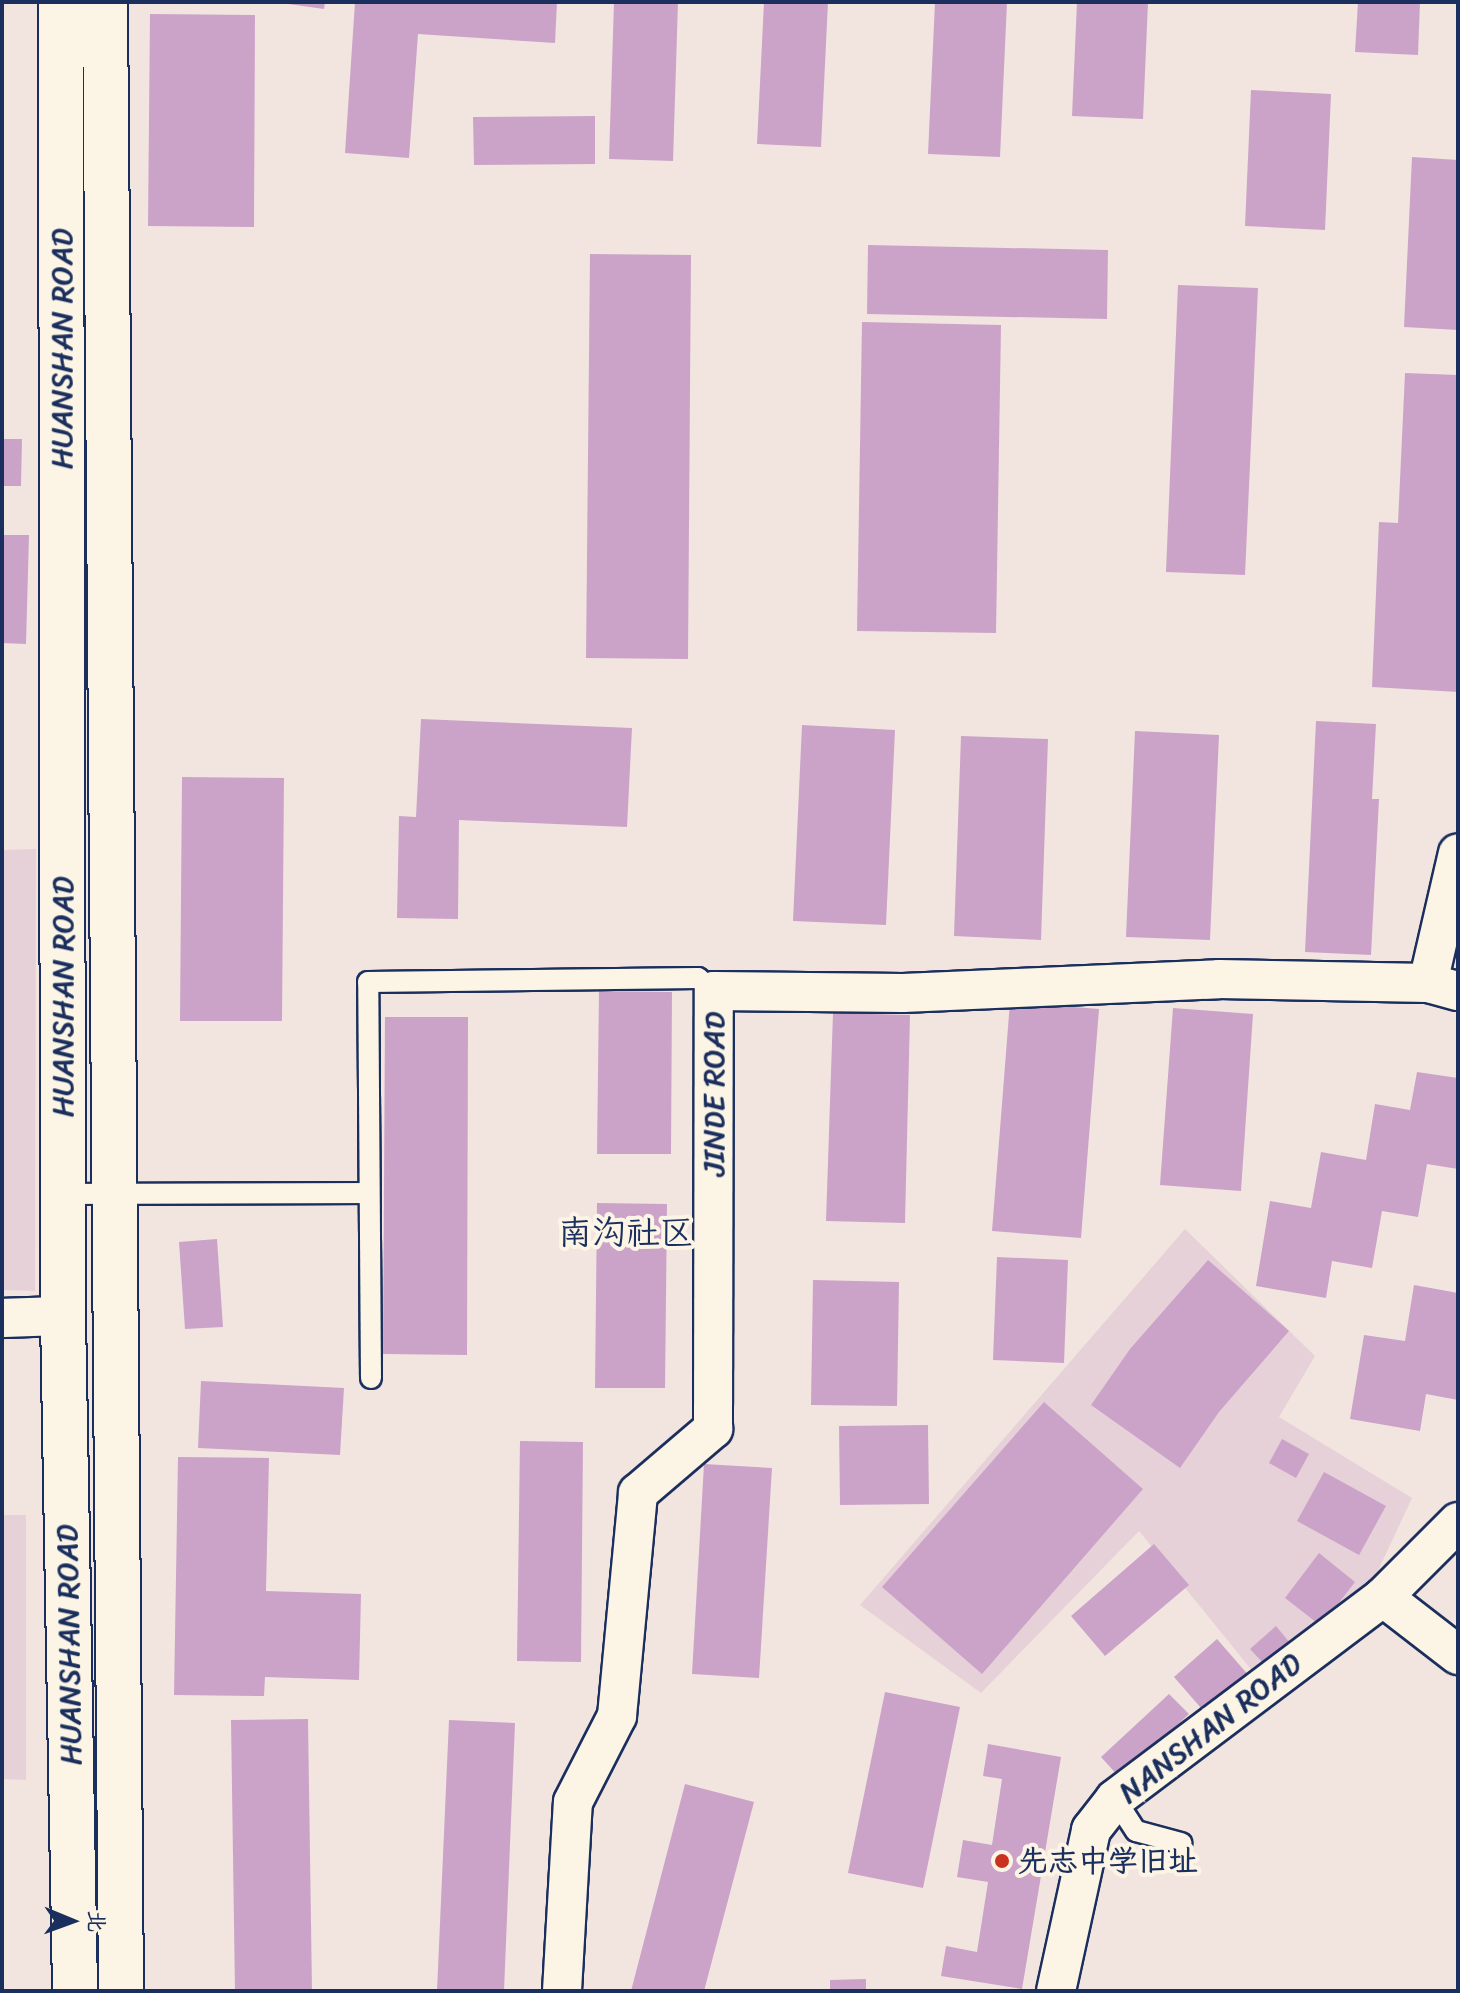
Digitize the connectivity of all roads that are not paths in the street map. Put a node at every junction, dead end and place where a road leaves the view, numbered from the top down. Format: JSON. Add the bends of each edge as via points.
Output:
{"nodes":[{"id":1,"x":61,"y":2,"type":"edge"},
{"id":2,"x":105,"y":2,"type":"edge"},
{"id":3,"x":1458,"y":853,"type":"edge"},
{"id":4,"x":1443,"y":987,"type":"edge"},
{"id":5,"x":714,"y":991,"type":"junction"},
{"id":6,"x":369,"y":1193,"type":"junction"},
{"id":7,"x":63,"y":1194,"type":"junction"},
{"id":8,"x":114,"y":1194,"type":"junction"},
{"id":9,"x":63,"y":1316,"type":"junction"},
{"id":10,"x":2,"y":1318,"type":"edge"},
{"id":11,"x":371,"y":1378,"type":"dead end"},
{"id":12,"x":1458,"y":1522,"type":"edge"},
{"id":13,"x":1383,"y":1597,"type":"junction"},
{"id":14,"x":1458,"y":1655,"type":"edge"},
{"id":15,"x":1115,"y":1799,"type":"junction"},
{"id":16,"x":1181,"y":1843,"type":"dead end"},
{"id":17,"x":75,"y":1991,"type":"edge"},
{"id":18,"x":121,"y":1991,"type":"edge"},
{"id":19,"x":562,"y":1991,"type":"edge"},
{"id":20,"x":1056,"y":1991,"type":"edge"}],
"edges":[{"from":1,"to":7,"type":"main road","name":"HUANSHAN ROAD"},
{"from":2,"to":8,"type":"main road","name":"HUANSHAN ROAD"},
{"from":3,"to":4,"type":"street"},
{"from":4,"to":5,"type":"street","name":"JINDE ROAD","via":[[1219,979],[903,993]]},
{"from":5,"to":6,"type":"lane","via":[[698,978],[368,982]]},
{"from":5,"to":19,"type":"street","name":"JINDE ROAD","via":[[713,1429],[638,1493],[617,1716],[573,1802]]},
{"from":6,"to":8,"type":"lane"},
{"from":6,"to":11,"type":"lane"},
{"from":7,"to":8,"type":"lane"},
{"from":7,"to":9,"type":"main road","name":"HUANSHAN ROAD"},
{"from":8,"to":18,"type":"main road","name":"HUANSHAN ROAD"},
{"from":9,"to":10,"type":"street"},
{"from":9,"to":17,"type":"main road","name":"HUANSHAN ROAD"},
{"from":12,"to":13,"type":"street","name":"NANSHAN ROAD"},
{"from":13,"to":14,"type":"street"},
{"from":13,"to":15,"type":"street","name":"NANSHAN ROAD"},
{"from":15,"to":16,"type":"lane","via":[[1136,1831]]},
{"from":15,"to":20,"type":"street","name":"NANSHAN ROAD","via":[[1091,1830]]}]}
